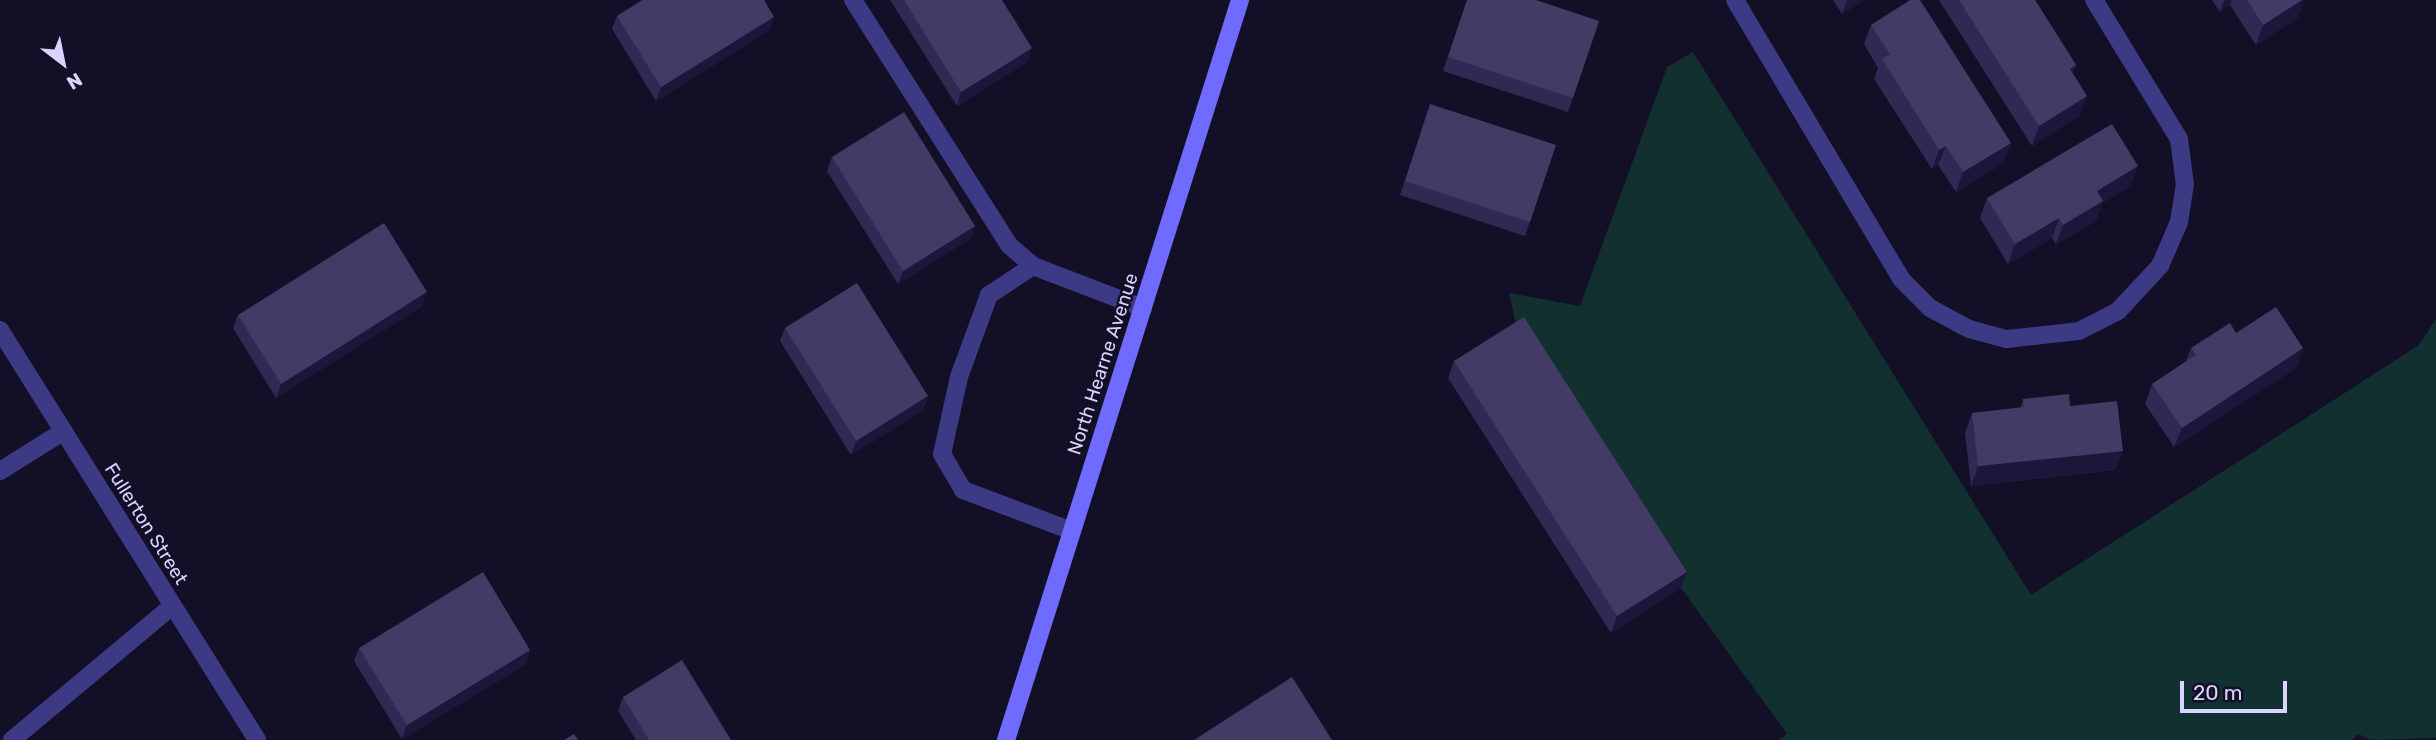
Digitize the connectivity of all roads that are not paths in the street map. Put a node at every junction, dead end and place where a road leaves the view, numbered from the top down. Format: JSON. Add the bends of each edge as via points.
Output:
{"nodes":[{"id":1,"x":853,"y":0,"type":"edge"},
{"id":2,"x":1240,"y":0,"type":"edge"},
{"id":3,"x":1735,"y":0,"type":"edge"},
{"id":4,"x":2094,"y":0,"type":"edge"},
{"id":5,"x":1033,"y":266,"type":"junction"},
{"id":6,"x":1143,"y":308,"type":"junction"},
{"id":7,"x":0,"y":330,"type":"edge"},
{"id":8,"x":64,"y":431,"type":"junction"},
{"id":9,"x":0,"y":471,"type":"edge"},
{"id":10,"x":1072,"y":531,"type":"junction"},
{"id":11,"x":172,"y":606,"type":"junction"},
{"id":12,"x":12,"y":740,"type":"edge"},
{"id":13,"x":257,"y":740,"type":"edge"},
{"id":14,"x":1006,"y":740,"type":"edge"}],
"edges":[{"from":1,"to":5,"type":"street","via":[[1009,245]]},
{"from":2,"to":6,"type":"main road","name":"North Hearne Avenue"},
{"from":3,"to":4,"type":"street","via":[[1901,279],[1930,308],[1969,330],[2007,339],[2079,331],[2118,311],[2160,266],[2179,222],[2185,186],[2179,139]]},
{"from":5,"to":6,"type":"street"},
{"from":5,"to":10,"type":"street","via":[[989,295],[958,377],[942,454],[963,489]]},
{"from":6,"to":10,"type":"main road","name":"North Hearne Avenue"},
{"from":7,"to":8,"type":"street","name":"Fullerton Street"},
{"from":8,"to":9,"type":"street"},
{"from":8,"to":11,"type":"street","name":"Fullerton Street"},
{"from":10,"to":14,"type":"main road","name":"North Hearne Avenue"},
{"from":11,"to":12,"type":"street"},
{"from":11,"to":13,"type":"street","name":"Fullerton Street"}]}
